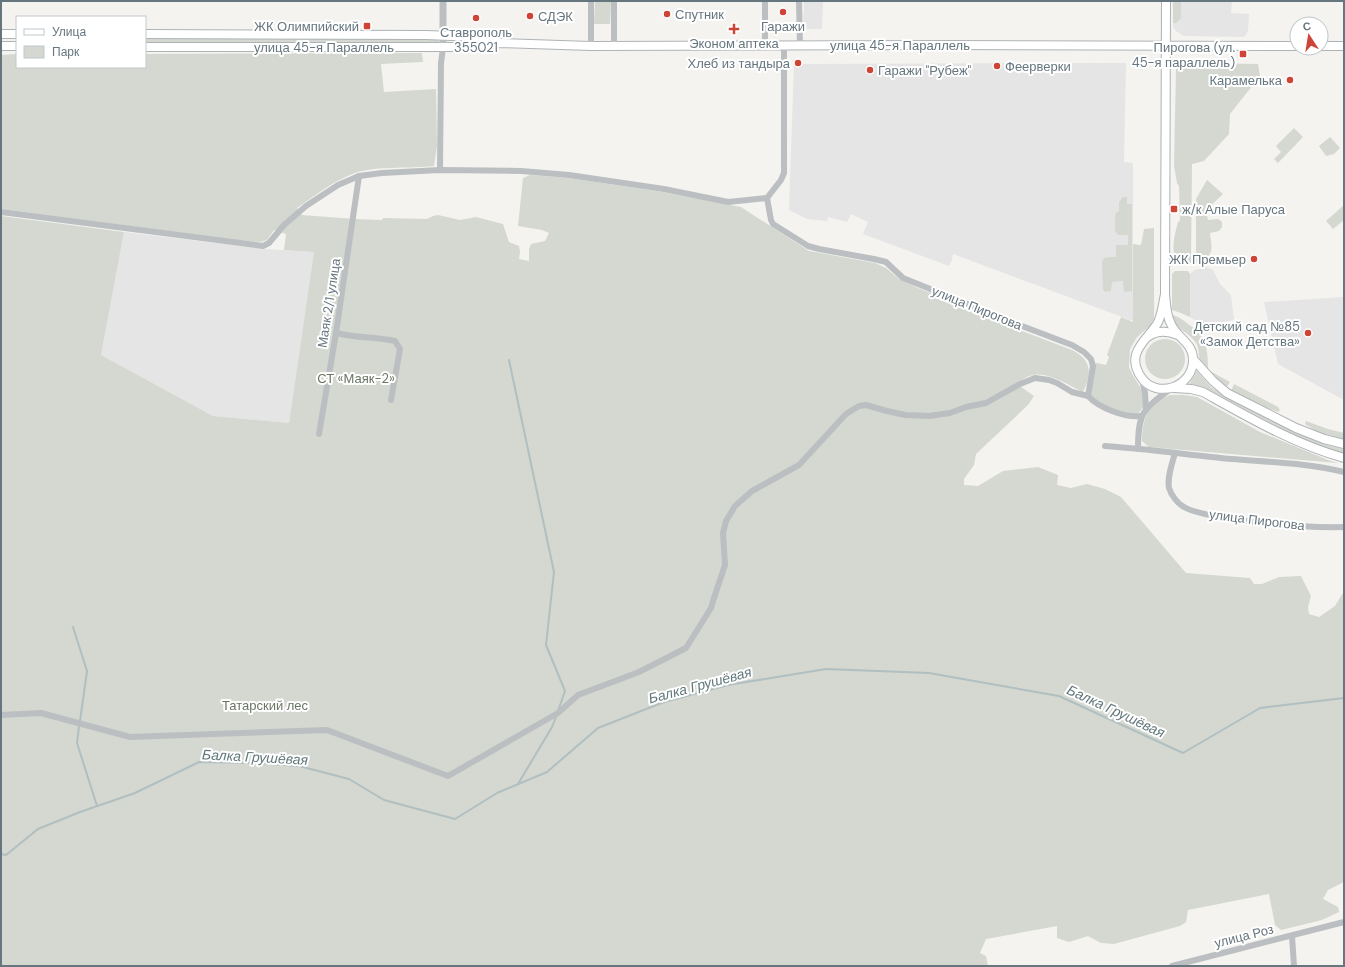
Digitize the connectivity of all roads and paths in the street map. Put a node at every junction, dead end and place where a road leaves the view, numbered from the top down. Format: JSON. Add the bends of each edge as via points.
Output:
{"nodes":[{"id":1,"x":443,"y":1,"type":"edge"},
{"id":2,"x":591,"y":1,"type":"edge"},
{"id":3,"x":614,"y":1,"type":"edge"},
{"id":4,"x":765,"y":1,"type":"edge"},
{"id":5,"x":799,"y":1,"type":"edge"},
{"id":6,"x":1166,"y":1,"type":"edge"},
{"id":7,"x":1,"y":34,"type":"edge"},
{"id":8,"x":16,"y":34,"type":"edge"},
{"id":9,"x":146,"y":34,"type":"edge"},
{"id":10,"x":442,"y":35,"type":"junction"},
{"id":11,"x":502,"y":43,"type":"junction"},
{"id":12,"x":1166,"y":45,"type":"junction"},
{"id":13,"x":1,"y":46,"type":"edge"},
{"id":14,"x":16,"y":46,"type":"edge"},
{"id":15,"x":591,"y":46,"type":"junction"},
{"id":16,"x":614,"y":46,"type":"junction"},
{"id":17,"x":765,"y":46,"type":"junction"},
{"id":18,"x":784,"y":46,"type":"junction"},
{"id":19,"x":800,"y":46,"type":"junction"},
{"id":20,"x":1289,"y":46,"type":"edge"},
{"id":21,"x":1329,"y":46,"type":"edge"},
{"id":22,"x":1344,"y":46,"type":"edge"},
{"id":23,"x":146,"y":47,"type":"edge"},
{"id":24,"x":443,"y":48,"type":"junction"},
{"id":25,"x":440,"y":170,"type":"junction"},
{"id":26,"x":359,"y":176,"type":"junction"},
{"id":27,"x":767,"y":198,"type":"junction"},
{"id":28,"x":1,"y":212,"type":"edge"},
{"id":29,"x":1165,"y":294,"type":"junction"},
{"id":30,"x":336,"y":333,"type":"junction"},
{"id":31,"x":1178,"y":335,"type":"junction"},
{"id":32,"x":1144,"y":339,"type":"junction"},
{"id":33,"x":1193,"y":359,"type":"junction"},
{"id":34,"x":1141,"y":378,"type":"junction"},
{"id":35,"x":1173,"y":388,"type":"junction"},
{"id":36,"x":1088,"y":396,"type":"junction"},
{"id":37,"x":391,"y":400,"type":"dead end"},
{"id":38,"x":1146,"y":409,"type":"junction"},
{"id":39,"x":1141,"y":416,"type":"junction"},
{"id":40,"x":319,"y":434,"type":"dead end"},
{"id":41,"x":1344,"y":444,"type":"edge"},
{"id":42,"x":1105,"y":446,"type":"dead end"},
{"id":43,"x":1138,"y":449,"type":"junction"},
{"id":44,"x":1175,"y":453,"type":"junction"},
{"id":45,"x":1344,"y":458,"type":"edge"},
{"id":46,"x":1344,"y":472,"type":"edge"},
{"id":47,"x":1344,"y":527,"type":"edge"},
{"id":48,"x":1,"y":715,"type":"edge"},
{"id":49,"x":1344,"y":922,"type":"edge"},
{"id":50,"x":1292,"y":936,"type":"junction"},
{"id":51,"x":1202,"y":958,"type":"junction"},
{"id":52,"x":1172,"y":966,"type":"edge"},
{"id":53,"x":1203,"y":966,"type":"edge"},
{"id":54,"x":1294,"y":966,"type":"edge"}],
"edges":[{"from":1,"to":10,"type":"street"},
{"from":2,"to":15,"type":"street"},
{"from":3,"to":16,"type":"street"},
{"from":4,"to":17,"type":"street"},
{"from":5,"to":19,"type":"street"},
{"from":6,"to":12,"type":"main road"},
{"from":7,"to":8,"type":"main road"},
{"from":9,"to":10,"type":"main road","name":"улица 45-я Параллель"},
{"from":10,"to":11,"type":"main road","name":"улица 45-я Параллель","via":[[477,37]]},
{"from":10,"to":24,"type":"street"},
{"from":11,"to":15,"type":"main road","name":"улица 45-я Параллель"},
{"from":11,"to":24,"type":"main road","name":"улица 45-я Параллель"},
{"from":12,"to":19,"type":"main road","name":"улица 45-я Параллель"},
{"from":12,"to":20,"type":"main road","name":"улица 45-я Параллель"},
{"from":12,"to":29,"type":"main road"},
{"from":13,"to":14,"type":"main road"},
{"from":15,"to":16,"type":"main road","name":"улица 45-я Параллель"},
{"from":16,"to":17,"type":"main road","name":"улица 45-я Параллель"},
{"from":17,"to":18,"type":"main road","name":"улица 45-я Параллель"},
{"from":18,"to":19,"type":"main road","name":"улица 45-я Параллель"},
{"from":18,"to":27,"type":"street","via":[[784,173]]},
{"from":21,"to":22,"type":"main road"},
{"from":23,"to":24,"type":"main road","name":"улица 45-я Параллель"},
{"from":24,"to":25,"type":"street"},
{"from":25,"to":26,"type":"street"},
{"from":25,"to":27,"type":"street","via":[[502,170],[569,175],[664,189],[728,202]]},
{"from":26,"to":28,"type":"street","via":[[338,185],[306,206],[284,225],[269,244],[263,246]]},
{"from":26,"to":30,"type":"street","name":"Маяк 2/1 улица"},
{"from":27,"to":36,"type":"street","name":"улица Пирогова","via":[[773,224],[808,246],[886,262],[903,278],[1084,352],[1091,359],[1093,366]]},
{"from":29,"to":31,"type":"main road","via":[[1170,323]]},
{"from":29,"to":32,"type":"main road","via":[[1158,322]]},
{"from":30,"to":37,"type":"street","via":[[395,341],[400,349]]},
{"from":30,"to":40,"type":"street","name":"Маяк 2/1 улица"},
{"from":31,"to":32,"type":"main road","via":[[1161,332]]},
{"from":31,"to":33,"type":"main road","via":[[1189,345]]},
{"from":32,"to":34,"type":"main road","via":[[1139,346],[1135,362]]},
{"from":33,"to":35,"type":"main road","via":[[1190,374]]},
{"from":33,"to":41,"type":"main road","via":[[1227,393],[1296,428]]},
{"from":34,"to":35,"type":"main road","via":[[1153,387]]},
{"from":34,"to":38,"type":"street","via":[[1144,384]]},
{"from":35,"to":38,"type":"street"},
{"from":35,"to":45,"type":"main road","via":[[1203,392],[1292,439]]},
{"from":36,"to":39,"type":"street","via":[[1103,407],[1120,414]]},
{"from":36,"to":48,"type":"street","via":[[1072,392],[1053,382],[1035,378],[986,403],[950,413],[929,416],[905,415],[866,405],[859,406],[846,414],[798,465],[752,491],[735,506],[726,521],[723,533],[725,565],[711,608],[686,648],[639,672],[578,695],[558,713],[448,776],[327,730],[130,737],[41,714]]},
{"from":38,"to":39,"type":"street"},
{"from":39,"to":43,"type":"street"},
{"from":42,"to":43,"type":"street"},
{"from":43,"to":44,"type":"street"},
{"from":44,"to":46,"type":"street","via":[[1317,466]]},
{"from":44,"to":47,"type":"street","name":"улица Пирогова","via":[[1169,489],[1176,501],[1184,507],[1205,514],[1253,522],[1306,527]]},
{"from":49,"to":50,"type":"street","name":"улица Роз"},
{"from":50,"to":51,"type":"street","name":"улица Роз"},
{"from":50,"to":54,"type":"street","name":"улица Роз"},
{"from":51,"to":52,"type":"street","name":"улица Роз"},
{"from":51,"to":53,"type":"street","name":"улица Роз"}]}
